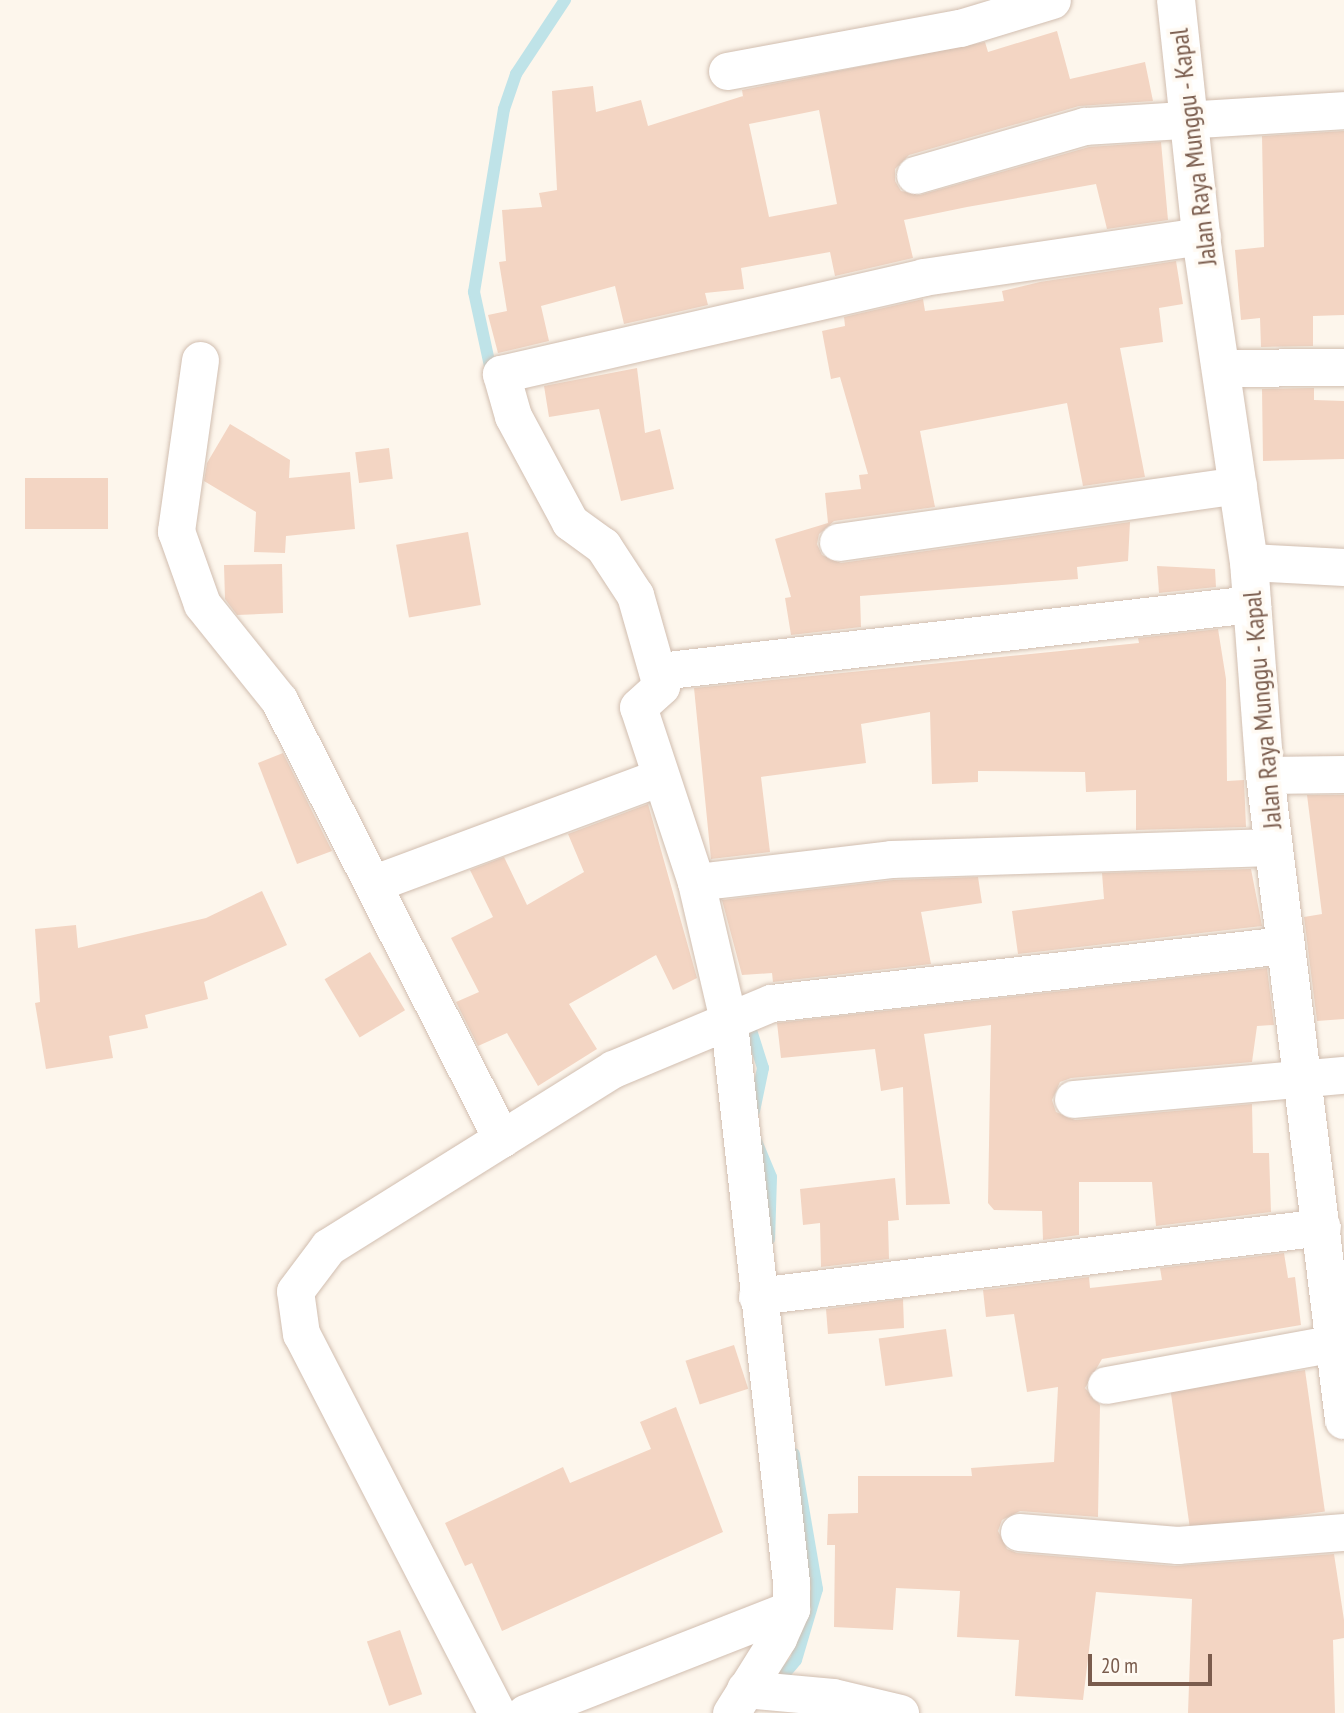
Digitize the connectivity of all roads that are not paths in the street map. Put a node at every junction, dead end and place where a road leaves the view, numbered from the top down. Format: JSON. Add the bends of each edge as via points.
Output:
{"nodes":[{"id":1,"x":1052,"y":0,"type":"edge"},
{"id":2,"x":1176,"y":0,"type":"edge"},
{"id":3,"x":727,"y":71,"type":"dead end"},
{"id":4,"x":1344,"y":110,"type":"edge"},
{"id":5,"x":1189,"y":117,"type":"junction"},
{"id":6,"x":915,"y":175,"type":"dead end"},
{"id":7,"x":1202,"y":236,"type":"junction"},
{"id":8,"x":200,"y":360,"type":"dead end"},
{"id":9,"x":1344,"y":367,"type":"edge"},
{"id":10,"x":1222,"y":368,"type":"junction"},
{"id":11,"x":1238,"y":485,"type":"junction"},
{"id":12,"x":838,"y":542,"type":"dead end"},
{"id":13,"x":1249,"y":562,"type":"junction"},
{"id":14,"x":1344,"y":567,"type":"edge"},
{"id":15,"x":1252,"y":604,"type":"junction"},
{"id":16,"x":659,"y":671,"type":"junction"},
{"id":17,"x":1344,"y":774,"type":"edge"},
{"id":18,"x":1265,"y":775,"type":"junction"},
{"id":19,"x":657,"y":778,"type":"junction"},
{"id":20,"x":1273,"y":846,"type":"junction"},
{"id":21,"x":696,"y":882,"type":"junction"},
{"id":22,"x":375,"y":883,"type":"junction"},
{"id":23,"x":1284,"y":945,"type":"junction"},
{"id":24,"x":729,"y":1024,"type":"junction"},
{"id":25,"x":1344,"y":1075,"type":"edge"},
{"id":26,"x":1300,"y":1083,"type":"junction"},
{"id":27,"x":1073,"y":1099,"type":"dead end"},
{"id":28,"x":502,"y":1139,"type":"junction"},
{"id":29,"x":1330,"y":1242,"type":"edge"},
{"id":30,"x":757,"y":1296,"type":"junction"},
{"id":31,"x":1335,"y":1343,"type":"junction"},
{"id":32,"x":1106,"y":1385,"type":"dead end"},
{"id":33,"x":1343,"y":1411,"type":"edge"},
{"id":34,"x":1019,"y":1532,"type":"dead end"},
{"id":35,"x":1344,"y":1532,"type":"edge"},
{"id":36,"x":791,"y":1609,"type":"junction"},
{"id":37,"x":738,"y":1701,"type":"edge"},
{"id":38,"x":497,"y":1713,"type":"edge"},
{"id":39,"x":525,"y":1713,"type":"edge"},
{"id":40,"x":900,"y":1713,"type":"edge"}],
"edges":[{"from":1,"to":3,"type":"street","via":[[960,27]]},
{"from":2,"to":5,"type":"street","name":"Jalan Raya Munggu - Kapal"},
{"from":4,"to":5,"type":"street"},
{"from":5,"to":6,"type":"street","via":[[1085,127]]},
{"from":5,"to":7,"type":"street","name":"Jalan Raya Munggu - Kapal"},
{"from":7,"to":10,"type":"street","name":"Jalan Raya Munggu - Kapal"},
{"from":7,"to":16,"type":"street","via":[[923,277],[501,374],[513,416],[570,522],[603,546],[635,595]]},
{"from":8,"to":22,"type":"street","via":[[176,531],[202,604],[279,700]]},
{"from":9,"to":10,"type":"street"},
{"from":10,"to":11,"type":"street","name":"Jalan Raya Munggu - Kapal"},
{"from":11,"to":12,"type":"street"},
{"from":11,"to":13,"type":"street","name":"Jalan Raya Munggu - Kapal"},
{"from":13,"to":14,"type":"street"},
{"from":13,"to":15,"type":"street","name":"Jalan Raya Munggu - Kapal"},
{"from":15,"to":16,"type":"street"},
{"from":15,"to":18,"type":"street","name":"Jalan Raya Munggu - Kapal"},
{"from":16,"to":19,"type":"street","via":[[662,686],[638,707]]},
{"from":17,"to":18,"type":"street"},
{"from":18,"to":20,"type":"street","name":"Jalan Raya Munggu - Kapal"},
{"from":19,"to":21,"type":"street"},
{"from":19,"to":22,"type":"street"},
{"from":20,"to":21,"type":"street","via":[[891,859]]},
{"from":20,"to":23,"type":"street","name":"Jalan Raya Munggu - Kapal"},
{"from":21,"to":24,"type":"street"},
{"from":22,"to":28,"type":"street"},
{"from":23,"to":24,"type":"street","via":[[771,1003]]},
{"from":23,"to":26,"type":"street","name":"Jalan Raya Munggu - Kapal"},
{"from":24,"to":28,"type":"street","via":[[613,1069]]},
{"from":24,"to":30,"type":"street"},
{"from":25,"to":26,"type":"street"},
{"from":26,"to":27,"type":"street"},
{"from":26,"to":29,"type":"street","name":"Jalan Raya Munggu - Kapal"},
{"from":28,"to":38,"type":"street","via":[[328,1247],[295,1292],[301,1334]]},
{"from":29,"to":30,"type":"street"},
{"from":29,"to":31,"type":"street","name":"Jalan Raya Munggu - Kapal"},
{"from":30,"to":36,"type":"street","via":[[774,1388]]},
{"from":31,"to":32,"type":"street"},
{"from":31,"to":33,"type":"street","name":"Jalan Raya Munggu - Kapal"},
{"from":34,"to":35,"type":"street","via":[[1177,1545]]},
{"from":36,"to":37,"type":"street"},
{"from":36,"to":39,"type":"street"},
{"from":37,"to":40,"type":"street","via":[[833,1697]]}]}
